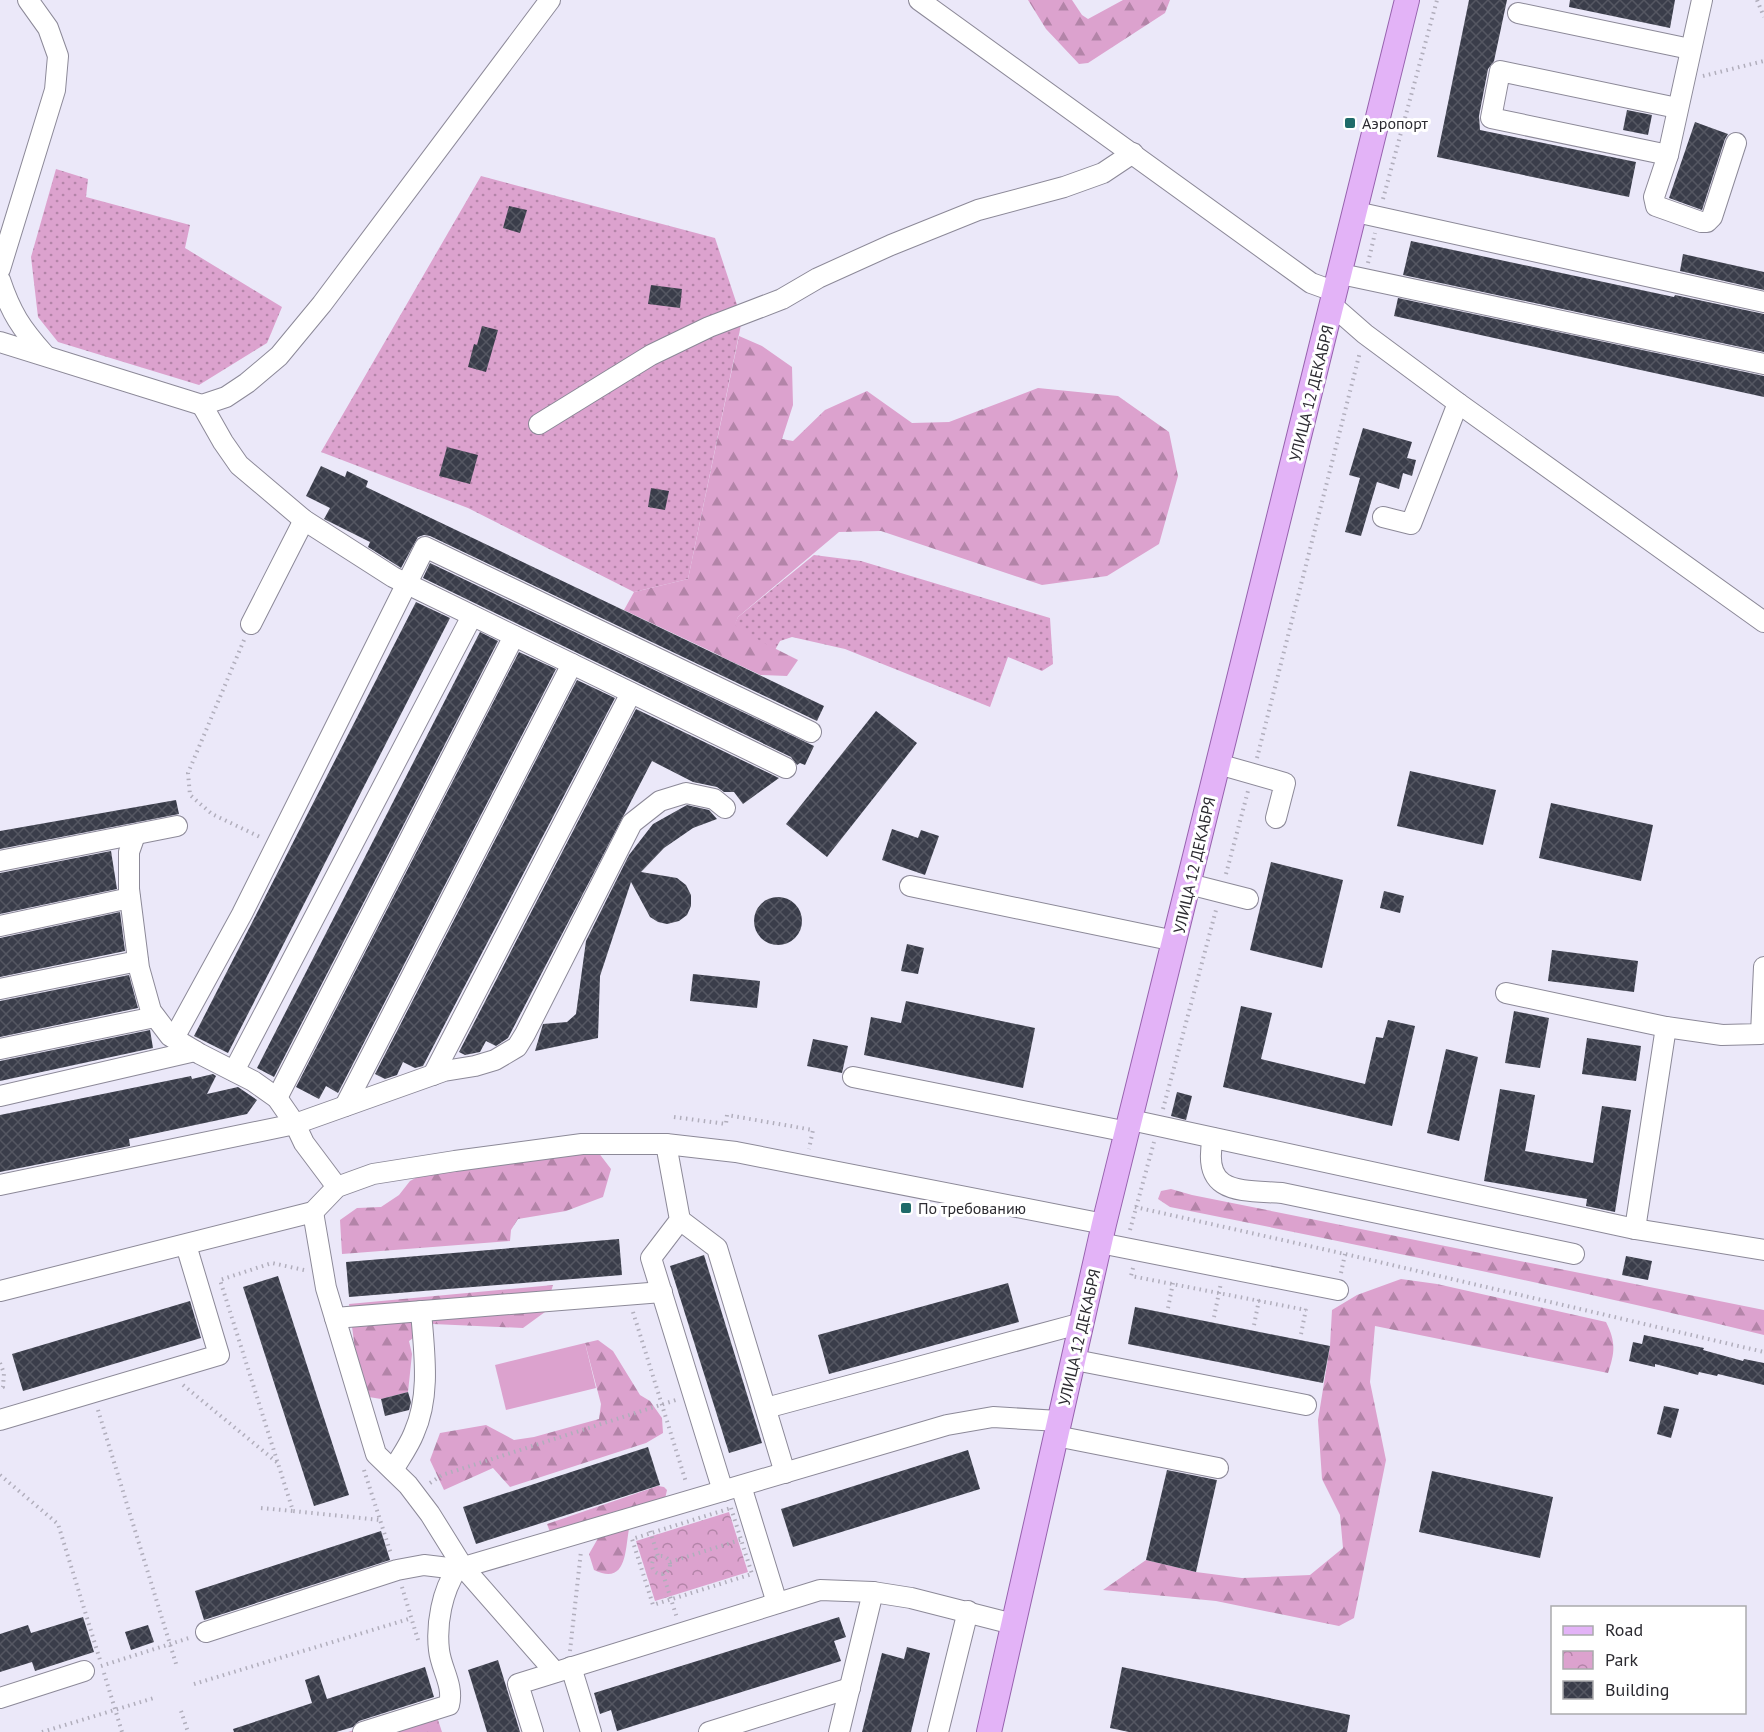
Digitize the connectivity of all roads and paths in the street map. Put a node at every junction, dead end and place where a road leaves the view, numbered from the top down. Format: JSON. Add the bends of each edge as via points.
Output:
{"nodes":[{"id":1,"x":28,"y":0,"type":"edge"},
{"id":2,"x":550,"y":0,"type":"edge"},
{"id":3,"x":919,"y":0,"type":"edge"},
{"id":4,"x":1407,"y":0,"type":"edge"},
{"id":5,"x":1437,"y":0,"type":"edge"},
{"id":6,"x":1702,"y":0,"type":"edge"},
{"id":7,"x":1757,"y":0,"type":"edge"},
{"id":8,"x":1518,"y":13,"type":"dead end"},
{"id":9,"x":1764,"y":17,"type":"edge"},
{"id":10,"x":1690,"y":49,"type":"junction"},
{"id":11,"x":1764,"y":62,"type":"edge"},
{"id":12,"x":1683,"y":81,"type":"junction"},
{"id":13,"x":1677,"y":108,"type":"junction"},
{"id":14,"x":1736,"y":143,"type":"dead end"},
{"id":15,"x":1133,"y":153,"type":"junction"},
{"id":16,"x":1668,"y":155,"type":"junction"},
{"id":17,"x":1367,"y":214,"type":"junction"},
{"id":18,"x":0,"y":269,"type":"edge"},
{"id":19,"x":1364,"y":277,"type":"junction"},
{"id":20,"x":0,"y":280,"type":"edge"},
{"id":21,"x":1336,"y":291,"type":"junction"},
{"id":22,"x":1764,"y":302,"type":"edge"},
{"id":23,"x":0,"y":342,"type":"edge"},
{"id":24,"x":46,"y":355,"type":"junction"},
{"id":25,"x":1764,"y":364,"type":"edge"},
{"id":26,"x":1458,"y":403,"type":"junction"},
{"id":27,"x":202,"y":405,"type":"junction"},
{"id":28,"x":539,"y":424,"type":"dead end"},
{"id":29,"x":1383,"y":518,"type":"dead end"},
{"id":30,"x":304,"y":520,"type":"junction"},
{"id":31,"x":407,"y":584,"type":"junction"},
{"id":32,"x":472,"y":616,"type":"junction"},
{"id":33,"x":1764,"y":622,"type":"edge"},
{"id":34,"x":251,"y":624,"type":"joint"},
{"id":35,"x":514,"y":636,"type":"junction"},
{"id":36,"x":572,"y":664,"type":"junction"},
{"id":37,"x":631,"y":693,"type":"junction"},
{"id":38,"x":811,"y":732,"type":"dead end"},
{"id":39,"x":1218,"y":764,"type":"junction"},
{"id":40,"x":786,"y":768,"type":"dead end"},
{"id":41,"x":725,"y":808,"type":"dead end"},
{"id":42,"x":1276,"y":818,"type":"dead end"},
{"id":43,"x":177,"y":826,"type":"dead end"},
{"id":44,"x":135,"y":835,"type":"junction"},
{"id":45,"x":276,"y":845,"type":"junction"},
{"id":46,"x":0,"y":861,"type":"edge"},
{"id":47,"x":1190,"y":884,"type":"junction"},
{"id":48,"x":910,"y":886,"type":"dead end"},
{"id":49,"x":130,"y":898,"type":"junction"},
{"id":50,"x":1248,"y":899,"type":"dead end"},
{"id":51,"x":0,"y":926,"type":"edge"},
{"id":52,"x":1175,"y":941,"type":"junction"},
{"id":53,"x":138,"y":961,"type":"junction"},
{"id":54,"x":1764,"y":967,"type":"edge"},
{"id":55,"x":0,"y":989,"type":"edge"},
{"id":56,"x":1506,"y":993,"type":"dead end"},
{"id":57,"x":155,"y":1017,"type":"junction"},
{"id":58,"x":1666,"y":1027,"type":"junction"},
{"id":59,"x":174,"y":1038,"type":"junction"},
{"id":60,"x":0,"y":1049,"type":"edge"},
{"id":61,"x":195,"y":1051,"type":"junction"},
{"id":62,"x":234,"y":1071,"type":"junction"},
{"id":63,"x":433,"y":1075,"type":"junction"},
{"id":64,"x":853,"y":1077,"type":"dead end"},
{"id":65,"x":0,"y":1096,"type":"edge"},
{"id":66,"x":276,"y":1098,"type":"junction"},
{"id":67,"x":345,"y":1106,"type":"junction"},
{"id":68,"x":674,"y":1117,"type":"dead end"},
{"id":69,"x":295,"y":1124,"type":"junction"},
{"id":70,"x":1129,"y":1126,"type":"junction"},
{"id":71,"x":1214,"y":1138,"type":"junction"},
{"id":72,"x":666,"y":1144,"type":"junction"},
{"id":73,"x":808,"y":1149,"type":"dead end"},
{"id":74,"x":0,"y":1185,"type":"edge"},
{"id":75,"x":338,"y":1187,"type":"junction"},
{"id":76,"x":313,"y":1212,"type":"junction"},
{"id":77,"x":680,"y":1220,"type":"junction"},
{"id":78,"x":1105,"y":1223,"type":"junction"},
{"id":79,"x":1635,"y":1229,"type":"junction"},
{"id":80,"x":186,"y":1245,"type":"junction"},
{"id":81,"x":1136,"y":1250,"type":"junction"},
{"id":82,"x":1764,"y":1250,"type":"edge"},
{"id":83,"x":1574,"y":1254,"type":"dead end"},
{"id":84,"x":1178,"y":1258,"type":"junction"},
{"id":85,"x":313,"y":1267,"type":"junction"},
{"id":86,"x":1224,"y":1268,"type":"junction"},
{"id":87,"x":1264,"y":1276,"type":"junction"},
{"id":88,"x":307,"y":1281,"type":"dead end"},
{"id":89,"x":1173,"y":1284,"type":"junction"},
{"id":90,"x":1311,"y":1285,"type":"junction"},
{"id":91,"x":1338,"y":1290,"type":"dead end"},
{"id":92,"x":0,"y":1291,"type":"edge"},
{"id":93,"x":662,"y":1292,"type":"junction"},
{"id":94,"x":1219,"y":1293,"type":"junction"},
{"id":95,"x":628,"y":1294,"type":"junction"},
{"id":96,"x":1259,"y":1301,"type":"junction"},
{"id":97,"x":1168,"y":1308,"type":"dead end"},
{"id":98,"x":1306,"y":1310,"type":"junction"},
{"id":99,"x":420,"y":1311,"type":"junction"},
{"id":100,"x":1214,"y":1317,"type":"dead end"},
{"id":101,"x":335,"y":1318,"type":"junction"},
{"id":102,"x":1082,"y":1323,"type":"junction"},
{"id":103,"x":1254,"y":1325,"type":"dead end"},
{"id":104,"x":1301,"y":1335,"type":"dead end"},
{"id":105,"x":1764,"y":1353,"type":"edge"},
{"id":106,"x":1075,"y":1360,"type":"junction"},
{"id":107,"x":0,"y":1363,"type":"edge"},
{"id":108,"x":166,"y":1371,"type":"junction"},
{"id":109,"x":0,"y":1389,"type":"edge"},
{"id":110,"x":93,"y":1393,"type":"junction"},
{"id":111,"x":693,"y":1394,"type":"junction"},
{"id":112,"x":662,"y":1405,"type":"junction"},
{"id":113,"x":1306,"y":1405,"type":"dead end"},
{"id":114,"x":766,"y":1408,"type":"junction"},
{"id":115,"x":0,"y":1420,"type":"edge"},
{"id":116,"x":1057,"y":1429,"type":"junction"},
{"id":117,"x":363,"y":1463,"type":"dead end"},
{"id":118,"x":280,"y":1465,"type":"junction"},
{"id":119,"x":1218,"y":1468,"type":"dead end"},
{"id":120,"x":393,"y":1470,"type":"junction"},
{"id":121,"x":786,"y":1473,"type":"junction"},
{"id":122,"x":0,"y":1475,"type":"edge"},
{"id":123,"x":732,"y":1488,"type":"junction"},
{"id":124,"x":415,"y":1494,"type":"junction"},
{"id":125,"x":691,"y":1500,"type":"junction"},
{"id":126,"x":261,"y":1508,"type":"dead end"},
{"id":127,"x":293,"y":1511,"type":"junction"},
{"id":128,"x":644,"y":1514,"type":"junction"},
{"id":129,"x":380,"y":1520,"type":"junction"},
{"id":130,"x":583,"y":1532,"type":"junction"},
{"id":131,"x":650,"y":1534,"type":"junction"},
{"id":132,"x":741,"y":1539,"type":"junction"},
{"id":133,"x":658,"y":1556,"type":"junction"},
{"id":134,"x":670,"y":1562,"type":"junction"},
{"id":135,"x":460,"y":1568,"type":"junction"},
{"id":136,"x":651,"y":1568,"type":"junction"},
{"id":137,"x":397,"y":1570,"type":"junction"},
{"id":138,"x":642,"y":1571,"type":"junction"},
{"id":139,"x":663,"y":1574,"type":"junction"},
{"id":140,"x":873,"y":1592,"type":"junction"},
{"id":141,"x":671,"y":1599,"type":"junction"},
{"id":142,"x":777,"y":1603,"type":"junction"},
{"id":143,"x":968,"y":1611,"type":"junction"},
{"id":144,"x":412,"y":1618,"type":"junction"},
{"id":145,"x":1013,"y":1624,"type":"junction"},
{"id":146,"x":206,"y":1632,"type":"joint"},
{"id":147,"x":682,"y":1633,"type":"junction"},
{"id":148,"x":419,"y":1641,"type":"dead end"},
{"id":149,"x":170,"y":1644,"type":"junction"},
{"id":150,"x":177,"y":1667,"type":"dead end"},
{"id":151,"x":92,"y":1669,"type":"junction"},
{"id":152,"x":563,"y":1670,"type":"junction"},
{"id":153,"x":194,"y":1684,"type":"dead end"},
{"id":154,"x":850,"y":1688,"type":"junction"},
{"id":155,"x":0,"y":1698,"type":"edge"},
{"id":156,"x":154,"y":1698,"type":"dead end"},
{"id":157,"x":115,"y":1710,"type":"junction"},
{"id":158,"x":181,"y":1711,"type":"dead end"},
{"id":159,"x":42,"y":1732,"type":"edge"},
{"id":160,"x":122,"y":1732,"type":"edge"},
{"id":161,"x":188,"y":1732,"type":"edge"},
{"id":162,"x":363,"y":1732,"type":"edge"},
{"id":163,"x":533,"y":1732,"type":"edge"},
{"id":164,"x":591,"y":1732,"type":"edge"},
{"id":165,"x":709,"y":1732,"type":"edge"},
{"id":166,"x":839,"y":1732,"type":"edge"},
{"id":167,"x":938,"y":1732,"type":"edge"},
{"id":168,"x":989,"y":1732,"type":"edge"}],
"edges":[{"from":1,"to":18,"type":"street","via":[[48,28],[58,56],[55,90]]},
{"from":2,"to":27,"type":"street","via":[[279,356],[226,397]]},
{"from":3,"to":15,"type":"street"},
{"from":4,"to":17,"type":"main road","name":"УЛИЦА 12 ДЕКАБРЯ"},
{"from":5,"to":17,"type":"path"},
{"from":6,"to":10,"type":"street"},
{"from":7,"to":9,"type":"path"},
{"from":8,"to":10,"type":"street"},
{"from":10,"to":12,"type":"street"},
{"from":11,"to":12,"type":"path"},
{"from":12,"to":13,"type":"street"},
{"from":13,"to":16,"type":"street"},
{"from":13,"to":16,"type":"street","via":[[1500,71],[1491,118]]},
{"from":14,"to":16,"type":"street","via":[[1712,217],[1704,223],[1654,204]]},
{"from":15,"to":21,"type":"street","via":[[1311,283]]},
{"from":15,"to":28,"type":"street","via":[[1103,172],[1064,187],[978,210],[891,245],[782,299],[710,327],[651,355]]},
{"from":17,"to":19,"type":"path"},
{"from":17,"to":21,"type":"main road","name":"УЛИЦА 12 ДЕКАБРЯ"},
{"from":17,"to":22,"type":"street"},
{"from":19,"to":21,"type":"street"},
{"from":19,"to":25,"type":"street"},
{"from":20,"to":24,"type":"street","via":[[24,332]]},
{"from":21,"to":26,"type":"street","via":[[1365,334]]},
{"from":21,"to":39,"type":"main road","name":"УЛИЦА 12 ДЕКАБРЯ"},
{"from":23,"to":24,"type":"street"},
{"from":24,"to":27,"type":"street"},
{"from":26,"to":29,"type":"street","via":[[1411,524]]},
{"from":26,"to":33,"type":"street"},
{"from":27,"to":30,"type":"street","via":[[239,465]]},
{"from":30,"to":31,"type":"street"},
{"from":30,"to":34,"type":"street"},
{"from":31,"to":32,"type":"street"},
{"from":31,"to":38,"type":"street","via":[[425,547]]},
{"from":31,"to":45,"type":"street"},
{"from":32,"to":35,"type":"street"},
{"from":32,"to":62,"type":"street"},
{"from":34,"to":45,"type":"path","via":[[188,773],[190,795],[212,813]]},
{"from":35,"to":36,"type":"street"},
{"from":35,"to":66,"type":"street"},
{"from":36,"to":37,"type":"street"},
{"from":36,"to":67,"type":"street"},
{"from":37,"to":40,"type":"street"},
{"from":37,"to":63,"type":"street"},
{"from":39,"to":42,"type":"street","via":[[1285,783]]},
{"from":39,"to":47,"type":"main road","name":"УЛИЦА 12 ДЕКАБРЯ"},
{"from":41,"to":63,"type":"street","via":[[714,799],[686,794],[660,801],[632,823],[517,1047],[475,1066]]},
{"from":43,"to":44,"type":"street"},
{"from":44,"to":46,"type":"street"},
{"from":44,"to":49,"type":"street","via":[[129,852]]},
{"from":45,"to":59,"type":"street"},
{"from":47,"to":50,"type":"street"},
{"from":47,"to":52,"type":"main road","name":"УЛИЦА 12 ДЕКАБРЯ"},
{"from":48,"to":52,"type":"street"},
{"from":49,"to":51,"type":"street"},
{"from":49,"to":53,"type":"street"},
{"from":52,"to":70,"type":"main road","name":"УЛИЦА 12 ДЕКАБРЯ"},
{"from":53,"to":55,"type":"street"},
{"from":53,"to":57,"type":"street"},
{"from":54,"to":58,"type":"street","via":[[1761,1034],[1722,1035]]},
{"from":56,"to":58,"type":"street"},
{"from":57,"to":59,"type":"street"},
{"from":57,"to":60,"type":"street"},
{"from":58,"to":79,"type":"street"},
{"from":59,"to":61,"type":"street"},
{"from":61,"to":62,"type":"street"},
{"from":61,"to":65,"type":"street"},
{"from":62,"to":66,"type":"street"},
{"from":63,"to":67,"type":"street"},
{"from":64,"to":70,"type":"street"},
{"from":66,"to":69,"type":"street"},
{"from":67,"to":69,"type":"street"},
{"from":68,"to":73,"type":"path","via":[[726,1124],[727,1116],[813,1130]]},
{"from":69,"to":74,"type":"street"},
{"from":69,"to":75,"type":"street","via":[[304,1143]]},
{"from":70,"to":71,"type":"street"},
{"from":70,"to":78,"type":"main road","name":"УЛИЦА 12 ДЕКАБРЯ"},
{"from":71,"to":79,"type":"street"},
{"from":71,"to":83,"type":"street","via":[[1210,1155],[1213,1171],[1220,1182],[1233,1188],[1250,1193],[1282,1193]]},
{"from":72,"to":75,"type":"street","via":[[582,1144],[373,1174]]},
{"from":72,"to":77,"type":"street"},
{"from":72,"to":78,"type":"street","via":[[736,1152]]},
{"from":75,"to":76,"type":"street"},
{"from":76,"to":80,"type":"street"},
{"from":76,"to":85,"type":"street"},
{"from":77,"to":93,"type":"street","via":[[651,1258]]},
{"from":77,"to":114,"type":"street","via":[[717,1248]]},
{"from":78,"to":81,"type":"street"},
{"from":78,"to":102,"type":"main road","name":"УЛИЦА 12 ДЕКАБРЯ"},
{"from":78,"to":105,"type":"path","via":[[1357,1256]]},
{"from":79,"to":82,"type":"street"},
{"from":80,"to":92,"type":"street"},
{"from":80,"to":108,"type":"street","via":[[219,1356]]},
{"from":81,"to":84,"type":"street"},
{"from":81,"to":89,"type":"path","via":[[1131,1276]]},
{"from":84,"to":86,"type":"street"},
{"from":84,"to":89,"type":"path"},
{"from":85,"to":88,"type":"path"},
{"from":85,"to":101,"type":"street","via":[[326,1288]]},
{"from":85,"to":118,"type":"path","via":[[272,1263],[220,1280]]},
{"from":86,"to":87,"type":"street"},
{"from":86,"to":94,"type":"path"},
{"from":87,"to":90,"type":"street"},
{"from":87,"to":96,"type":"path"},
{"from":89,"to":94,"type":"path"},
{"from":89,"to":97,"type":"path"},
{"from":90,"to":91,"type":"street"},
{"from":90,"to":98,"type":"path"},
{"from":93,"to":95,"type":"street"},
{"from":93,"to":111,"type":"street"},
{"from":94,"to":96,"type":"path"},
{"from":94,"to":100,"type":"path"},
{"from":95,"to":99,"type":"street"},
{"from":95,"to":112,"type":"path"},
{"from":96,"to":98,"type":"path"},
{"from":96,"to":103,"type":"path"},
{"from":98,"to":104,"type":"path"},
{"from":99,"to":101,"type":"street"},
{"from":99,"to":120,"type":"street","via":[[425,1371],[422,1410],[414,1434]]},
{"from":101,"to":120,"type":"street","via":[[376,1454]]},
{"from":102,"to":106,"type":"main road","name":"УЛИЦА 12 ДЕКАБРЯ"},
{"from":102,"to":114,"type":"street"},
{"from":106,"to":113,"type":"street"},
{"from":106,"to":116,"type":"main road","name":"УЛИЦА 12 ДЕКАБРЯ"},
{"from":107,"to":109,"type":"path","via":[[4,1373]]},
{"from":108,"to":110,"type":"street"},
{"from":108,"to":118,"type":"path"},
{"from":110,"to":115,"type":"street"},
{"from":110,"to":149,"type":"path"},
{"from":111,"to":112,"type":"path"},
{"from":111,"to":123,"type":"street"},
{"from":112,"to":124,"type":"path","via":[[442,1475]]},
{"from":112,"to":125,"type":"path"},
{"from":114,"to":121,"type":"street"},
{"from":116,"to":119,"type":"street"},
{"from":116,"to":121,"type":"street","via":[[993,1417],[947,1425]]},
{"from":116,"to":145,"type":"main road","name":"УЛИЦА 12 ДЕКАБРЯ"},
{"from":117,"to":129,"type":"path"},
{"from":118,"to":127,"type":"path"},
{"from":120,"to":124,"type":"street"},
{"from":121,"to":123,"type":"street"},
{"from":122,"to":151,"type":"path","via":[[58,1524]]},
{"from":123,"to":125,"type":"street"},
{"from":123,"to":142,"type":"street"},
{"from":124,"to":135,"type":"street"},
{"from":125,"to":128,"type":"street"},
{"from":126,"to":127,"type":"path"},
{"from":127,"to":129,"type":"path"},
{"from":128,"to":130,"type":"street"},
{"from":128,"to":131,"type":"path"},
{"from":129,"to":137,"type":"path"},
{"from":130,"to":135,"type":"street"},
{"from":130,"to":152,"type":"path","via":[[570,1650]]},
{"from":131,"to":132,"type":"path","via":[[731,1508]]},
{"from":131,"to":133,"type":"path"},
{"from":131,"to":138,"type":"path","via":[[632,1539]]},
{"from":132,"to":134,"type":"path"},
{"from":132,"to":141,"type":"path","via":[[752,1574]]},
{"from":133,"to":134,"type":"path"},
{"from":133,"to":136,"type":"path"},
{"from":134,"to":139,"type":"path","via":[[668,1572]]},
{"from":135,"to":137,"type":"street","via":[[424,1565]]},
{"from":135,"to":152,"type":"street"},
{"from":135,"to":162,"type":"street","via":[[445,1589],[440,1619],[439,1651],[452,1694],[448,1704]]},
{"from":136,"to":138,"type":"path"},
{"from":136,"to":139,"type":"path","via":[[658,1575]]},
{"from":137,"to":144,"type":"path"},
{"from":137,"to":146,"type":"street"},
{"from":138,"to":141,"type":"path","via":[[653,1605]]},
{"from":139,"to":141,"type":"path"},
{"from":140,"to":142,"type":"street","via":[[820,1590]]},
{"from":140,"to":143,"type":"street"},
{"from":140,"to":154,"type":"street"},
{"from":141,"to":147,"type":"path"},
{"from":142,"to":147,"type":"street"},
{"from":143,"to":145,"type":"street"},
{"from":143,"to":167,"type":"street"},
{"from":144,"to":148,"type":"path"},
{"from":144,"to":153,"type":"path"},
{"from":145,"to":168,"type":"main road","name":"УЛИЦА 12 ДЕКАБРЯ"},
{"from":146,"to":149,"type":"path"},
{"from":147,"to":152,"type":"street"},
{"from":149,"to":150,"type":"path"},
{"from":149,"to":151,"type":"path"},
{"from":151,"to":155,"type":"street"},
{"from":151,"to":157,"type":"path"},
{"from":152,"to":163,"type":"street","via":[[518,1684]]},
{"from":152,"to":164,"type":"street"},
{"from":154,"to":165,"type":"street"},
{"from":154,"to":166,"type":"street"},
{"from":156,"to":157,"type":"path"},
{"from":157,"to":159,"type":"path"},
{"from":157,"to":160,"type":"path"},
{"from":158,"to":161,"type":"path"}]}
